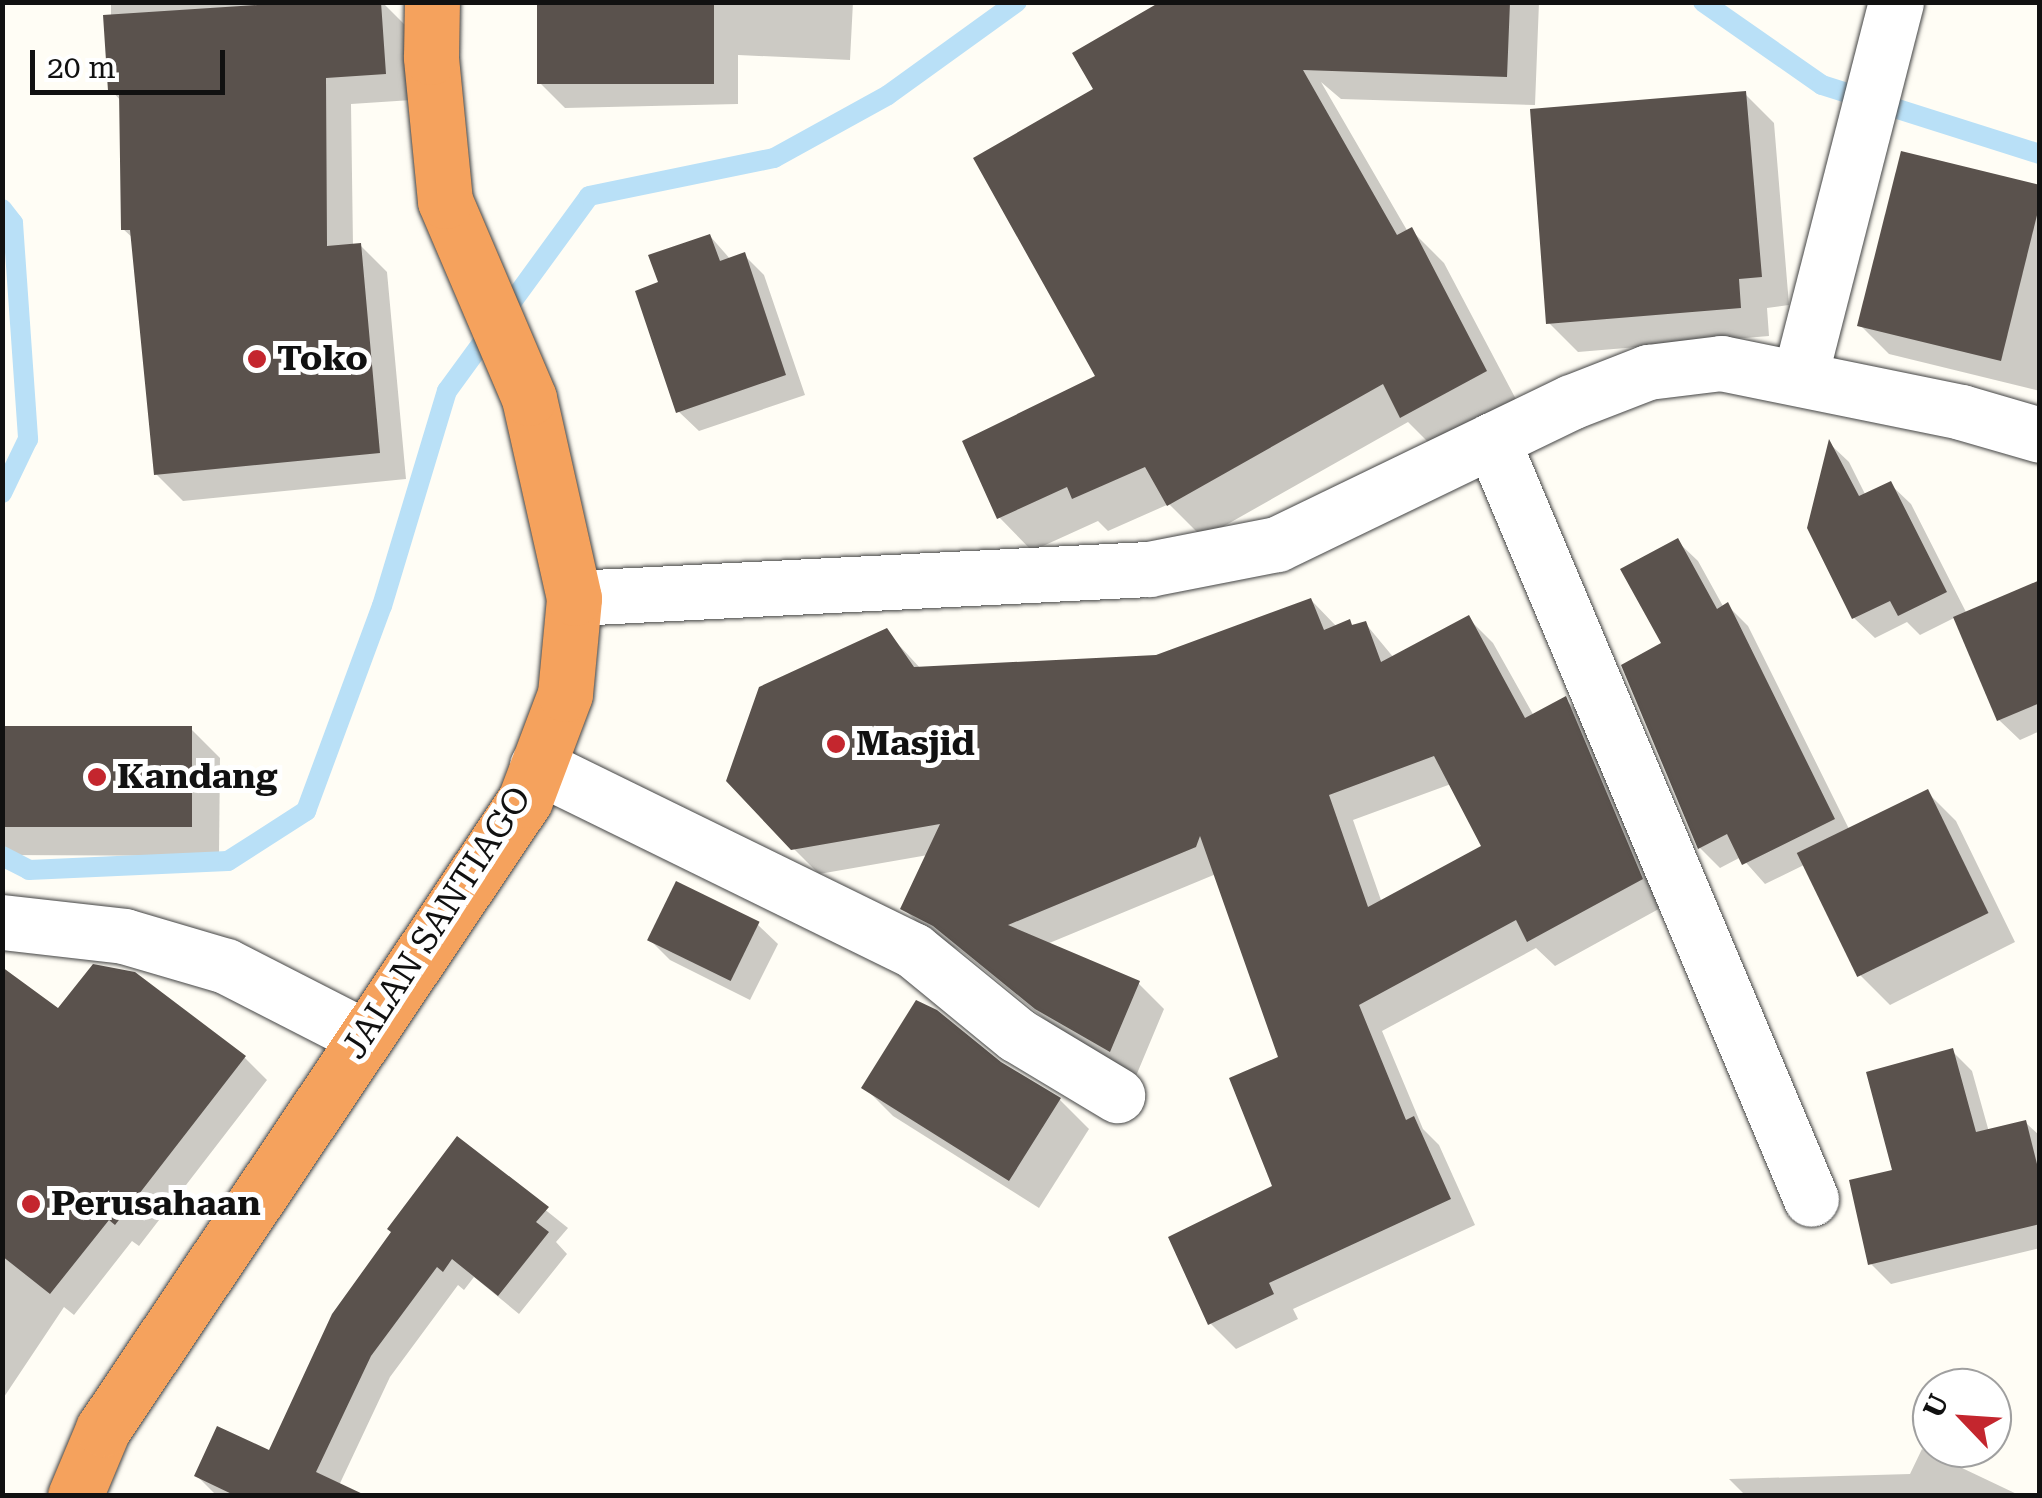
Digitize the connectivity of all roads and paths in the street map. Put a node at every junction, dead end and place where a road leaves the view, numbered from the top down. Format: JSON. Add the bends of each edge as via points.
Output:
{"nodes":[{"id":1,"x":432,"y":2,"type":"edge"},
{"id":2,"x":1896,"y":2,"type":"edge"},
{"id":3,"x":1800,"y":376,"type":"junction"},
{"id":4,"x":2040,"y":435,"type":"edge"},
{"id":5,"x":1492,"y":440,"type":"junction"},
{"id":6,"x":574,"y":598,"type":"junction"},
{"id":7,"x":537,"y":766,"type":"junction"},
{"id":8,"x":2,"y":922,"type":"edge"},
{"id":9,"x":364,"y":1036,"type":"junction"},
{"id":10,"x":1118,"y":1095,"type":"dead end"},
{"id":11,"x":1812,"y":1199,"type":"dead end"},
{"id":12,"x":76,"y":1496,"type":"edge"}],
"edges":[{"from":1,"to":6,"type":"highway","name":"JALAN SANTIAGO","via":[[446,201],[529,398]]},
{"from":2,"to":3,"type":"street"},
{"from":3,"to":4,"type":"street"},
{"from":3,"to":5,"type":"street","via":[[1721,363],[1648,372]]},
{"from":5,"to":6,"type":"street","via":[[1277,544],[1149,568]]},
{"from":5,"to":11,"type":"street"},
{"from":6,"to":7,"type":"highway","name":"JALAN SANTIAGO","via":[[565,694]]},
{"from":7,"to":9,"type":"highway","name":"JALAN SANTIAGO","via":[[525,800]]},
{"from":7,"to":10,"type":"street","via":[[913,950],[1017,1035]]},
{"from":8,"to":9,"type":"street","via":[[124,936],[226,966]]},
{"from":9,"to":12,"type":"highway","name":"JALAN SANTIAGO","via":[[103,1429]]}]}
